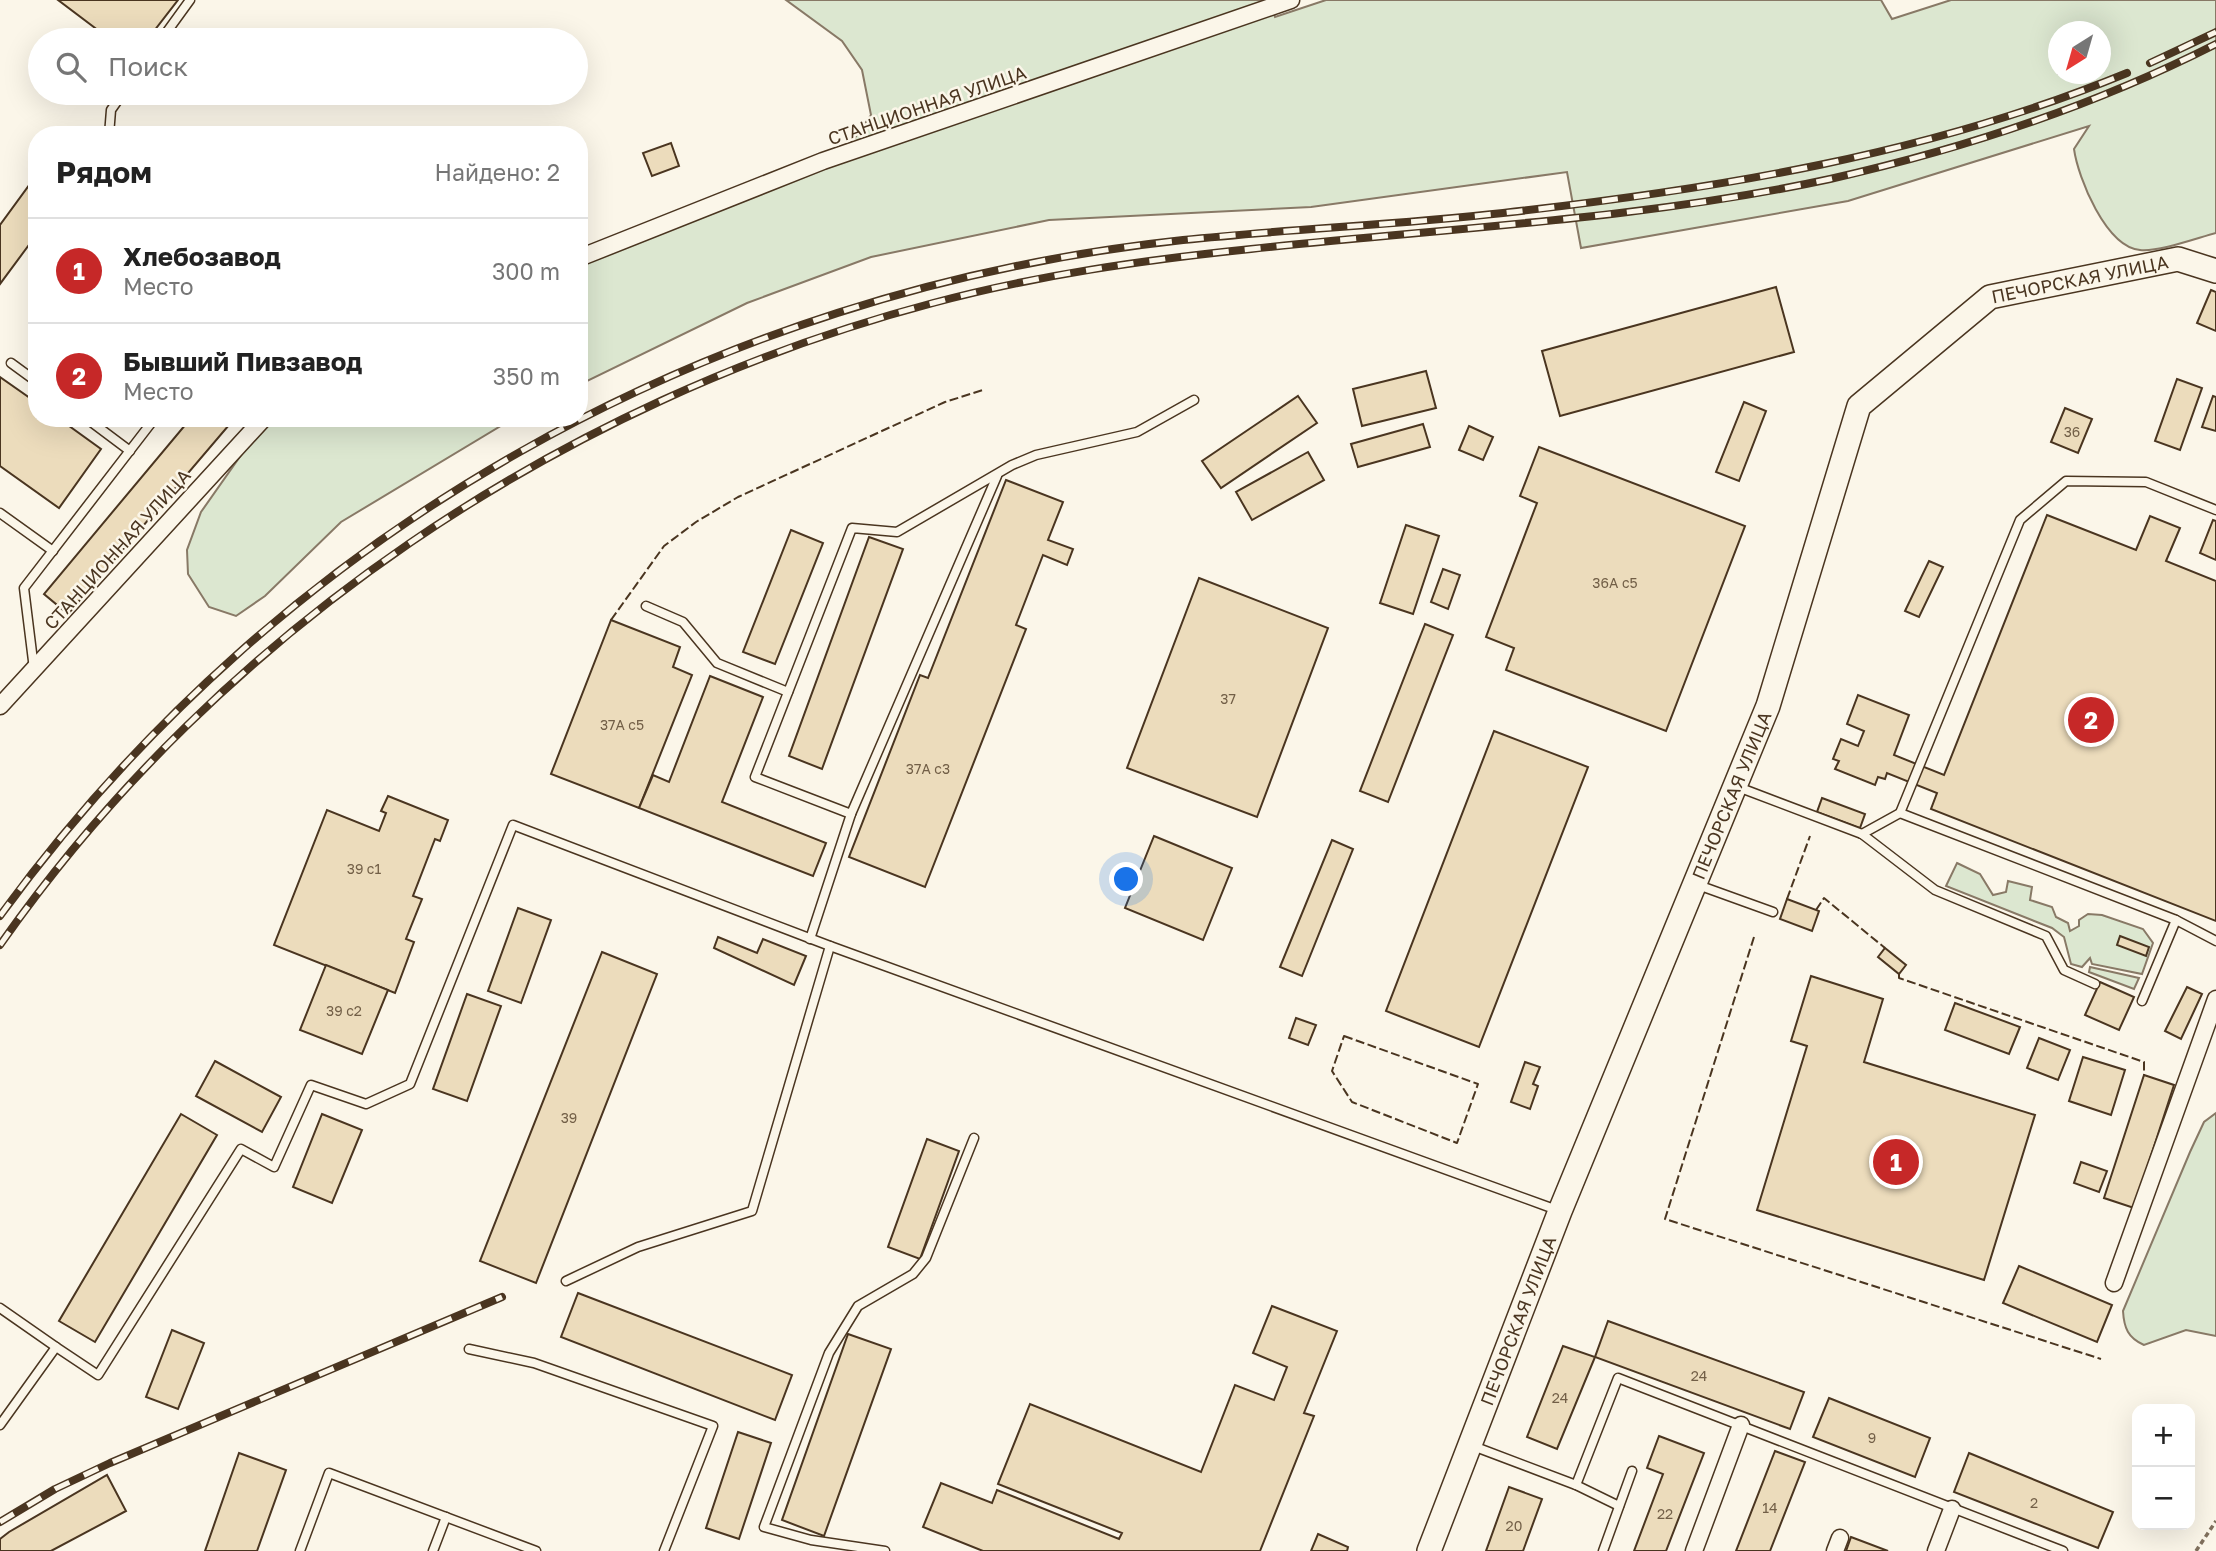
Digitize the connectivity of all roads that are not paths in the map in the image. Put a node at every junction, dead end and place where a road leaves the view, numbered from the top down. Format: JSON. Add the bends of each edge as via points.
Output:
{"nodes":[{"id":1,"x":190,"y":0,"type":"edge"},
{"id":2,"x":1282,"y":2,"type":"edge"},
{"id":3,"x":170,"y":28,"type":"edge"},
{"id":4,"x":115,"y":105,"type":"edge"},
{"id":5,"x":110,"y":126,"type":"edge"},
{"id":6,"x":588,"y":254,"type":"edge"},
{"id":7,"x":2216,"y":271,"type":"edge"},
{"id":8,"x":10,"y":363,"type":"dead end"},
{"id":9,"x":28,"y":376,"type":"edge"},
{"id":10,"x":1194,"y":400,"type":"dead end"},
{"id":11,"x":98,"y":427,"type":"edge"},
{"id":12,"x":148,"y":427,"type":"edge"},
{"id":13,"x":256,"y":427,"type":"edge"},
{"id":14,"x":130,"y":451,"type":"junction"},
{"id":15,"x":997,"y":475,"type":"junction"},
{"id":16,"x":2216,"y":510,"type":"edge"},
{"id":17,"x":0,"y":513,"type":"edge"},
{"id":18,"x":53,"y":551,"type":"junction"},
{"id":19,"x":646,"y":606,"type":"dead end"},
{"id":20,"x":34,"y":669,"type":"junction"},
{"id":21,"x":788,"y":692,"type":"junction"},
{"id":22,"x":0,"y":706,"type":"edge"},
{"id":23,"x":1735,"y":786,"type":"junction"},
{"id":24,"x":1900,"y":813,"type":"junction"},
{"id":25,"x":851,"y":814,"type":"junction"},
{"id":26,"x":1862,"y":834,"type":"junction"},
{"id":27,"x":1695,"y":884,"type":"junction"},
{"id":28,"x":1773,"y":912,"type":"dead end"},
{"id":29,"x":2176,"y":920,"type":"junction"},
{"id":30,"x":810,"y":939,"type":"junction"},
{"id":31,"x":2216,"y":941,"type":"edge"},
{"id":32,"x":830,"y":946,"type":"junction"},
{"id":33,"x":2095,"y":984,"type":"dead end"},
{"id":34,"x":2216,"y":999,"type":"edge"},
{"id":35,"x":2142,"y":1001,"type":"dead end"},
{"id":36,"x":974,"y":1138,"type":"dead end"},
{"id":37,"x":1560,"y":1211,"type":"junction"},
{"id":38,"x":566,"y":1281,"type":"dead end"},
{"id":39,"x":2114,"y":1283,"type":"dead end"},
{"id":40,"x":0,"y":1308,"type":"edge"},
{"id":41,"x":56,"y":1347,"type":"junction"},
{"id":42,"x":469,"y":1349,"type":"dead end"},
{"id":43,"x":0,"y":1425,"type":"edge"},
{"id":44,"x":1741,"y":1425,"type":"junction"},
{"id":45,"x":1470,"y":1445,"type":"junction"},
{"id":46,"x":1632,"y":1471,"type":"dead end"},
{"id":47,"x":1576,"y":1485,"type":"junction"},
{"id":48,"x":1619,"y":1506,"type":"junction"},
{"id":49,"x":1952,"y":1509,"type":"junction"},
{"id":50,"x":446,"y":1517,"type":"junction"},
{"id":51,"x":300,"y":1551,"type":"edge"},
{"id":52,"x":433,"y":1551,"type":"edge"},
{"id":53,"x":536,"y":1551,"type":"edge"},
{"id":54,"x":664,"y":1551,"type":"edge"},
{"id":55,"x":885,"y":1551,"type":"edge"},
{"id":56,"x":1429,"y":1551,"type":"edge"},
{"id":57,"x":1603,"y":1551,"type":"edge"},
{"id":58,"x":1694,"y":1551,"type":"edge"},
{"id":59,"x":1936,"y":1551,"type":"edge"},
{"id":60,"x":2063,"y":1551,"type":"edge"}],
"edges":[{"from":1,"to":3,"type":"lane"},
{"from":2,"to":6,"type":"street","name":"СТАНЦИОННАЯ УЛИЦА","via":[[822,161]]},
{"from":4,"to":5,"type":"lane"},
{"from":7,"to":23,"type":"street","name":"ПЕЧОРСКАЯ УЛИЦА","via":[[2178,259],[1990,297],[1859,406],[1768,706]]},
{"from":8,"to":9,"type":"lane"},
{"from":10,"to":15,"type":"lane","via":[[1137,432],[1036,454]]},
{"from":11,"to":14,"type":"lane"},
{"from":12,"to":14,"type":"lane"},
{"from":13,"to":20,"type":"street","name":"СТАНЦИОННАЯ УЛИЦА"},
{"from":14,"to":18,"type":"lane"},
{"from":15,"to":21,"type":"lane","via":[[897,532],[852,527]]},
{"from":15,"to":25,"type":"lane"},
{"from":16,"to":24,"type":"lane","via":[[2146,482],[2066,481],[2020,520]]},
{"from":17,"to":18,"type":"lane"},
{"from":18,"to":20,"type":"lane","via":[[24,588]]},
{"from":19,"to":21,"type":"lane","via":[[683,622],[717,663]]},
{"from":20,"to":22,"type":"street","name":"СТАНЦИОННАЯ УЛИЦА"},
{"from":21,"to":25,"type":"lane","via":[[755,778]]},
{"from":23,"to":26,"type":"lane"},
{"from":23,"to":27,"type":"street","name":"ПЕЧОРСКАЯ УЛИЦА"},
{"from":24,"to":26,"type":"lane"},
{"from":24,"to":29,"type":"lane"},
{"from":25,"to":30,"type":"lane"},
{"from":26,"to":33,"type":"lane","via":[[1935,890],[2046,936],[2064,970]]},
{"from":27,"to":28,"type":"lane"},
{"from":27,"to":37,"type":"street","name":"ПЕЧОРСКАЯ УЛИЦА"},
{"from":29,"to":31,"type":"lane"},
{"from":29,"to":35,"type":"lane"},
{"from":30,"to":32,"type":"lane"},
{"from":30,"to":41,"type":"lane","via":[[513,825],[410,1084],[366,1104],[311,1085],[274,1167],[241,1149],[98,1375]]},
{"from":32,"to":37,"type":"lane"},
{"from":32,"to":38,"type":"lane","via":[[752,1211],[638,1247]]},
{"from":34,"to":39,"type":"street"},
{"from":36,"to":55,"type":"lane","via":[[926,1258],[913,1274],[858,1306],[829,1353],[764,1527],[811,1540]]},
{"from":37,"to":45,"type":"street","name":"ПЕЧОРСКАЯ УЛИЦА"},
{"from":40,"to":41,"type":"lane"},
{"from":41,"to":43,"type":"lane"},
{"from":42,"to":54,"type":"lane","via":[[534,1363],[713,1426]]},
{"from":44,"to":47,"type":"lane","via":[[1618,1378]]},
{"from":44,"to":49,"type":"lane"},
{"from":44,"to":58,"type":"street"},
{"from":45,"to":47,"type":"lane"},
{"from":45,"to":56,"type":"street","name":"ПЕЧОРСКАЯ УЛИЦА"},
{"from":46,"to":48,"type":"lane"},
{"from":47,"to":48,"type":"lane"},
{"from":48,"to":57,"type":"lane"},
{"from":49,"to":59,"type":"street"},
{"from":49,"to":60,"type":"lane"},
{"from":50,"to":51,"type":"lane","via":[[329,1473]]},
{"from":50,"to":52,"type":"lane"},
{"from":50,"to":53,"type":"lane"}]}
